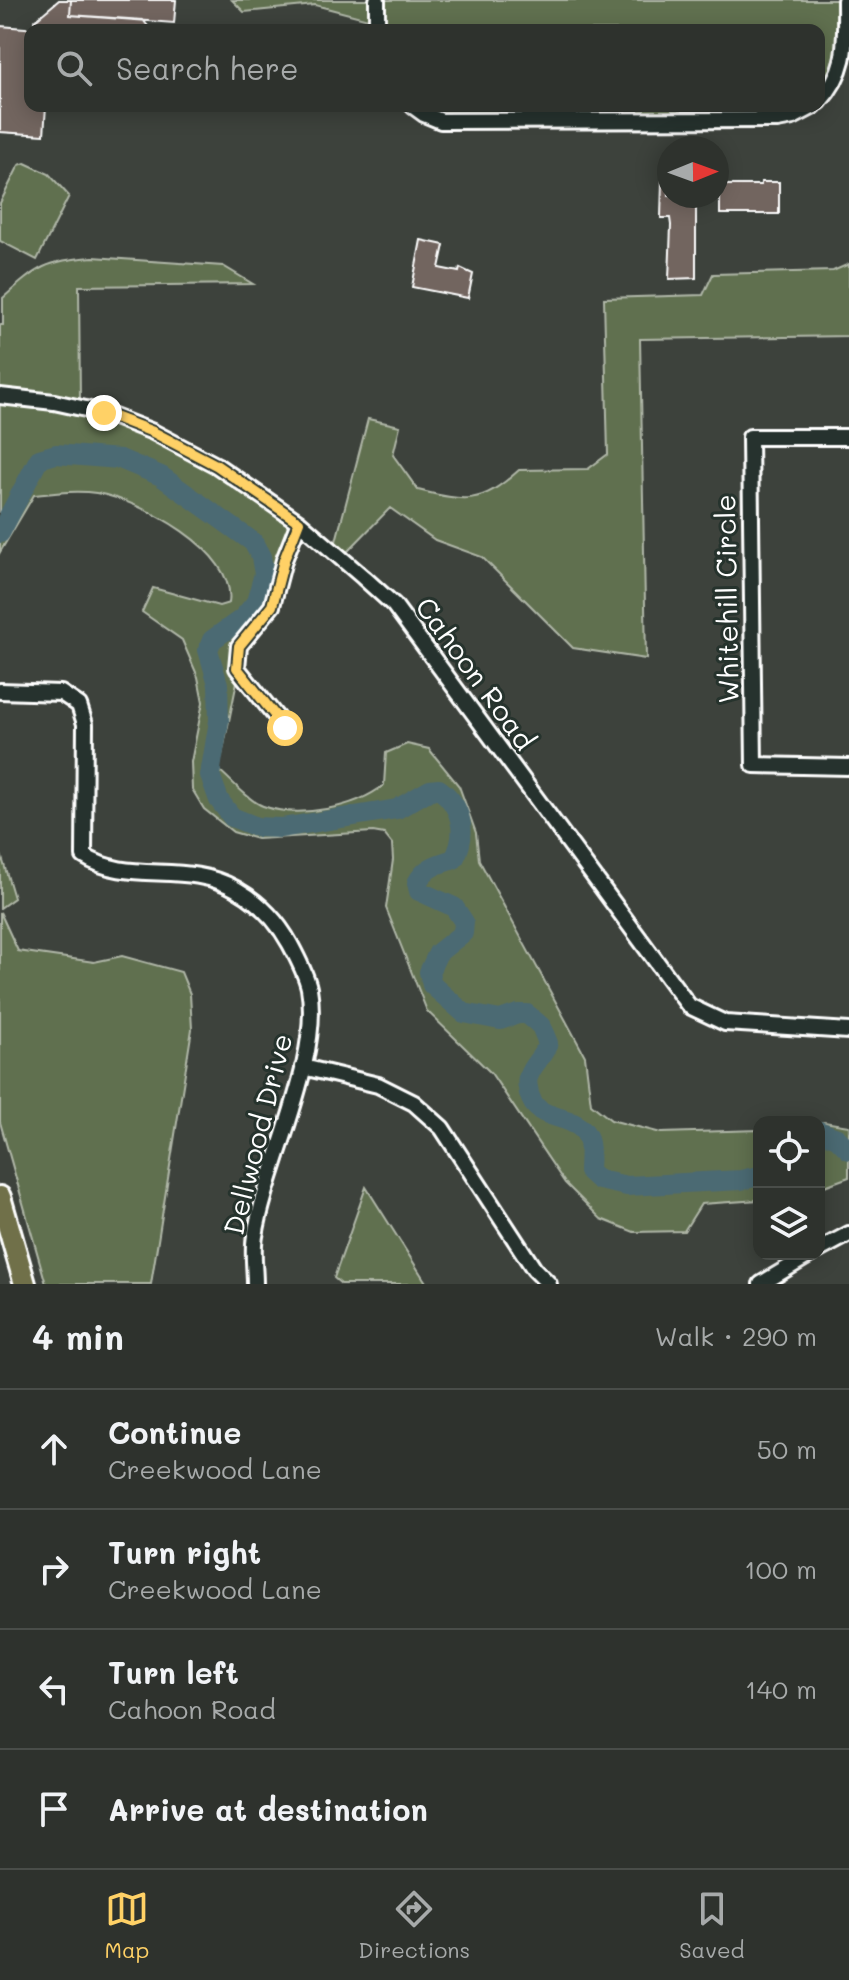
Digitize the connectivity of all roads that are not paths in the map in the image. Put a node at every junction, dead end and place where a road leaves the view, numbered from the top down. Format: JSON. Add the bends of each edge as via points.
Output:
{"nodes":[{"id":1,"x":377,"y":0,"type":"edge"},
{"id":2,"x":845,"y":0,"type":"edge"},
{"id":3,"x":377,"y":24,"type":"edge"},
{"id":4,"x":825,"y":96,"type":"edge"},
{"id":5,"x":421,"y":112,"type":"edge"},
{"id":6,"x":803,"y":112,"type":"edge"},
{"id":7,"x":0,"y":396,"type":"edge"},
{"id":8,"x":849,"y":437,"type":"edge"},
{"id":9,"x":299,"y":522,"type":"junction"},
{"id":10,"x":0,"y":691,"type":"edge"},
{"id":11,"x":285,"y":728,"type":"dead end"},
{"id":12,"x":849,"y":767,"type":"edge"},
{"id":13,"x":849,"y":1031,"type":"edge"},
{"id":14,"x":303,"y":1067,"type":"junction"},
{"id":15,"x":0,"y":1197,"type":"edge"},
{"id":16,"x":849,"y":1234,"type":"edge"},
{"id":17,"x":825,"y":1247,"type":"edge"},
{"id":18,"x":801,"y":1260,"type":"edge"},
{"id":19,"x":25,"y":1284,"type":"edge"},
{"id":20,"x":255,"y":1284,"type":"edge"},
{"id":21,"x":549,"y":1284,"type":"edge"},
{"id":22,"x":761,"y":1284,"type":"edge"}],
"edges":[{"from":1,"to":3,"type":"street"},
{"from":2,"to":4,"type":"street","via":[[843,67]]},
{"from":5,"to":6,"type":"street","via":[[441,121],[777,120]]},
{"from":7,"to":9,"type":"street","name":"Cahoon Road","via":[[104,413],[153,432],[216,465]]},
{"from":8,"to":12,"type":"street","name":"Whitehill Circle","via":[[750,437],[754,765]]},
{"from":9,"to":11,"type":"street","via":[[272,606],[239,646],[237,668]]},
{"from":9,"to":13,"type":"street","name":"Cahoon Road","via":[[394,605],[689,1006],[725,1023]]},
{"from":10,"to":14,"type":"street","name":"Dellwood Drive","via":[[61,693],[79,705],[85,724],[84,856],[118,870],[205,875],[260,904],[280,927],[309,987],[311,1020]]},
{"from":14,"to":20,"type":"street","name":"Dellwood Drive","via":[[254,1237]]},
{"from":14,"to":21,"type":"street","via":[[378,1085],[414,1103],[442,1128]]},
{"from":15,"to":19,"type":"highway"},
{"from":16,"to":17,"type":"street"},
{"from":18,"to":22,"type":"street"}]}
